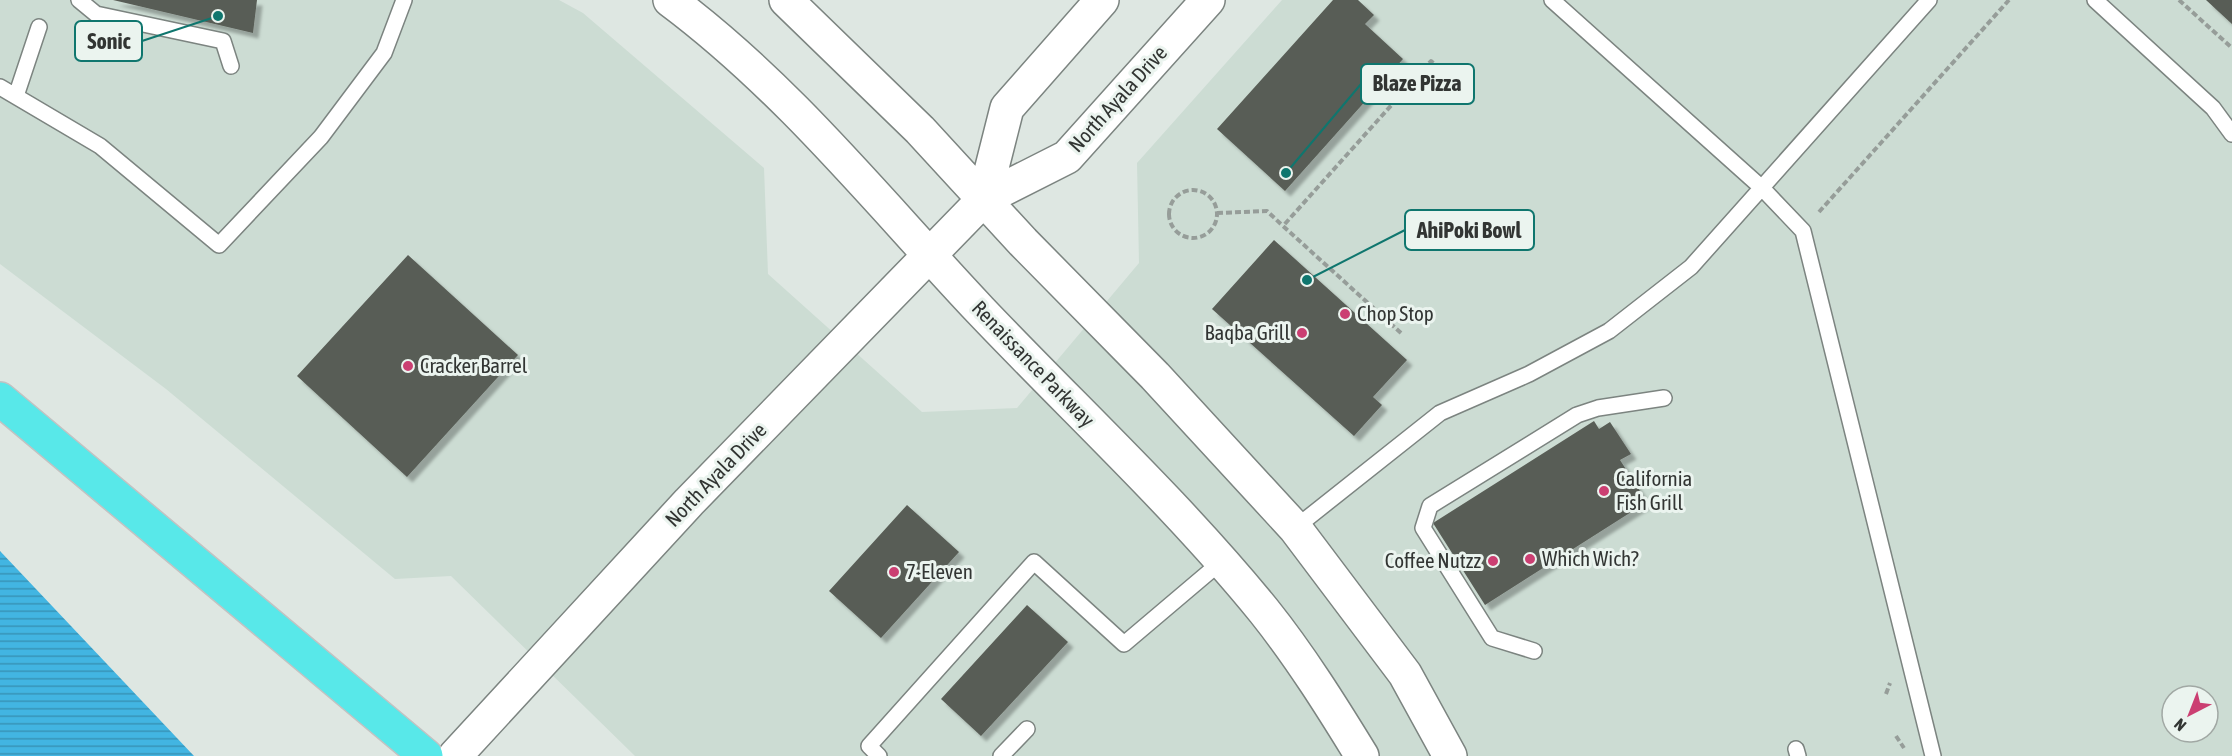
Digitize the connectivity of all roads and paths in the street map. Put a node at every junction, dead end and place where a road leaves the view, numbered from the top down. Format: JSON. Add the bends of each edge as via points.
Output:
{"nodes":[{"id":1,"x":79,"y":0,"type":"edge"},
{"id":2,"x":404,"y":0,"type":"edge"},
{"id":3,"x":670,"y":0,"type":"edge"},
{"id":4,"x":786,"y":0,"type":"edge"},
{"id":5,"x":1102,"y":0,"type":"edge"},
{"id":6,"x":1208,"y":0,"type":"edge"},
{"id":7,"x":1552,"y":0,"type":"edge"},
{"id":8,"x":1929,"y":0,"type":"edge"},
{"id":9,"x":2009,"y":0,"type":"edge"},
{"id":10,"x":2096,"y":0,"type":"edge"},
{"id":11,"x":2179,"y":0,"type":"edge"},
{"id":12,"x":39,"y":27,"type":"dead end"},
{"id":13,"x":2232,"y":48,"type":"edge"},
{"id":14,"x":231,"y":66,"type":"dead end"},
{"id":15,"x":1453,"y":81,"type":"dead end"},
{"id":16,"x":0,"y":87,"type":"edge"},
{"id":17,"x":16,"y":96,"type":"junction"},
{"id":18,"x":2232,"y":134,"type":"edge"},
{"id":19,"x":1762,"y":188,"type":"junction"},
{"id":20,"x":984,"y":200,"type":"junction"},
{"id":21,"x":1217,"y":213,"type":"junction"},
{"id":22,"x":1819,"y":213,"type":"dead end"},
{"id":23,"x":1283,"y":226,"type":"junction"},
{"id":24,"x":931,"y":255,"type":"junction"},
{"id":25,"x":1401,"y":333,"type":"dead end"},
{"id":26,"x":1664,"y":398,"type":"dead end"},
{"id":27,"x":0,"y":399,"type":"edge"},
{"id":28,"x":1295,"y":528,"type":"junction"},
{"id":29,"x":1222,"y":561,"type":"junction"},
{"id":30,"x":1534,"y":651,"type":"dead end"},
{"id":31,"x":1027,"y":729,"type":"dead end"},
{"id":32,"x":426,"y":756,"type":"edge"},
{"id":33,"x":455,"y":756,"type":"edge"},
{"id":34,"x":879,"y":756,"type":"edge"},
{"id":35,"x":1001,"y":756,"type":"edge"},
{"id":36,"x":1362,"y":756,"type":"edge"},
{"id":37,"x":1450,"y":756,"type":"edge"},
{"id":38,"x":1933,"y":756,"type":"edge"}],
"edges":[{"from":1,"to":14,"type":"lane","via":[[96,14],[223,41]]},
{"from":2,"to":17,"type":"lane","via":[[384,53],[328,128],[219,245],[100,146]]},
{"from":3,"to":24,"type":"street","name":"Renaissance Parkway","via":[[759,76],[821,136]]},
{"from":4,"to":20,"type":"street","via":[[920,130]]},
{"from":5,"to":20,"type":"street","name":"North Ayala Drive","via":[[1007,108]]},
{"from":6,"to":20,"type":"street","name":"North Ayala Drive","via":[[1067,157]]},
{"from":7,"to":19,"type":"lane"},
{"from":8,"to":19,"type":"lane"},
{"from":9,"to":22,"type":"path"},
{"from":10,"to":18,"type":"lane","via":[[2213,108]]},
{"from":11,"to":13,"type":"path"},
{"from":12,"to":17,"type":"lane"},
{"from":15,"to":23,"type":"path","via":[[1431,61]]},
{"from":16,"to":17,"type":"lane"},
{"from":19,"to":28,"type":"lane","via":[[1691,267],[1609,331],[1529,374],[1440,413]]},
{"from":19,"to":38,"type":"lane","via":[[1803,231]]},
{"from":20,"to":24,"type":"street","name":"North Ayala Drive"},
{"from":20,"to":28,"type":"street"},
{"from":21,"to":21,"type":"path","via":[[1212,199],[1192,189],[1172,201],[1168,216],[1175,231],[1190,238],[1211,229]]},
{"from":21,"to":23,"type":"path","via":[[1267,212]]},
{"from":23,"to":25,"type":"path"},
{"from":24,"to":29,"type":"street","name":"Renaissance Parkway"},
{"from":24,"to":33,"type":"street","name":"North Ayala Drive","via":[[689,502]]},
{"from":26,"to":30,"type":"lane","via":[[1577,415],[1430,507],[1423,528],[1492,638]]},
{"from":27,"to":32,"type":"highway"},
{"from":28,"to":37,"type":"street","via":[[1405,674]]},
{"from":29,"to":34,"type":"lane","via":[[1124,644],[1034,562],[869,746]]},
{"from":29,"to":36,"type":"street","name":"Renaissance Parkway","via":[[1266,614]]},
{"from":31,"to":35,"type":"lane"}]}
